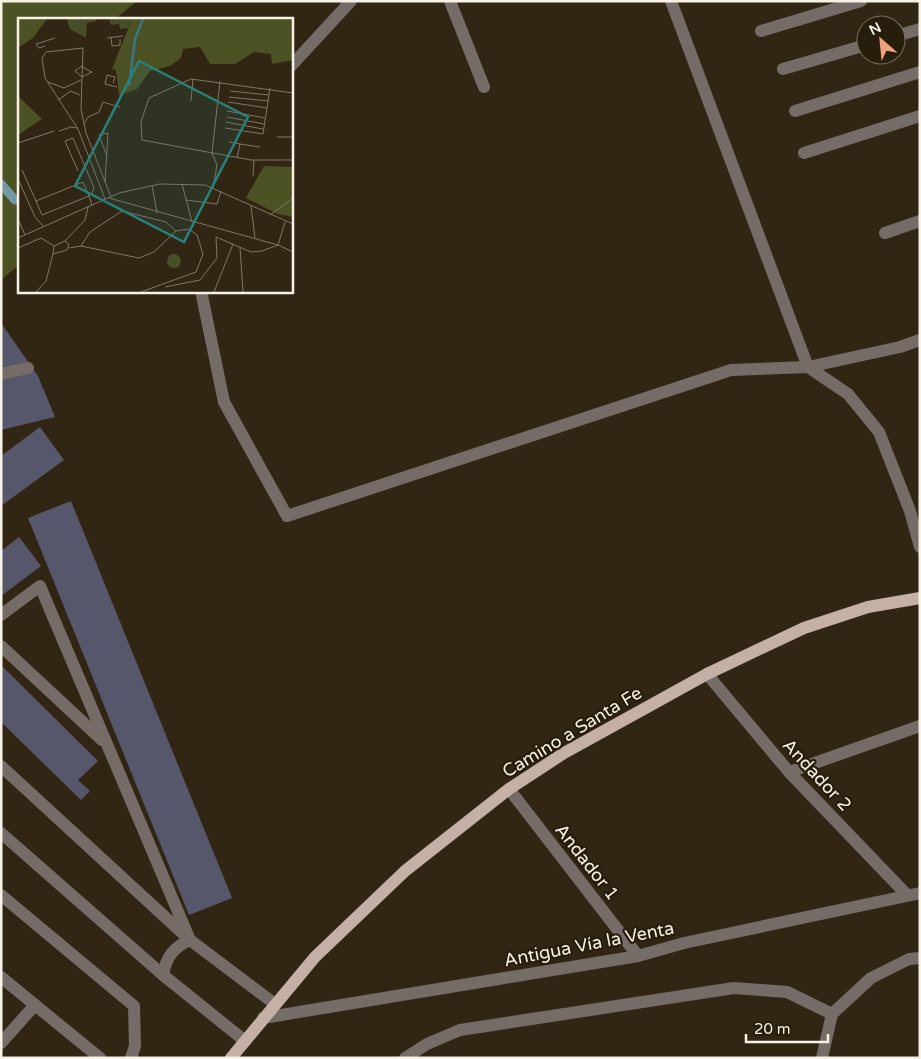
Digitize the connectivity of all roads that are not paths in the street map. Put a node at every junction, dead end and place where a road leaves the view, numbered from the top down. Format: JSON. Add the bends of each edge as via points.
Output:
{"nodes":[{"id":1,"x":351,"y":1,"type":"edge"},
{"id":2,"x":450,"y":1,"type":"edge"},
{"id":3,"x":670,"y":1,"type":"edge"},
{"id":4,"x":861,"y":1,"type":"edge"},
{"id":5,"x":920,"y":29,"type":"edge"},
{"id":6,"x":761,"y":31,"type":"dead end"},
{"id":7,"x":906,"y":33,"type":"edge"},
{"id":8,"x":856,"y":48,"type":"edge"},
{"id":9,"x":292,"y":65,"type":"edge"},
{"id":10,"x":783,"y":69,"type":"dead end"},
{"id":11,"x":920,"y":72,"type":"edge"},
{"id":12,"x":484,"y":87,"type":"dead end"},
{"id":13,"x":795,"y":112,"type":"dead end"},
{"id":14,"x":920,"y":116,"type":"edge"},
{"id":15,"x":804,"y":153,"type":"dead end"},
{"id":16,"x":920,"y":222,"type":"edge"},
{"id":17,"x":885,"y":233,"type":"dead end"},
{"id":18,"x":201,"y":292,"type":"edge"},
{"id":19,"x":920,"y":340,"type":"edge"},
{"id":20,"x":808,"y":367,"type":"junction"},
{"id":21,"x":28,"y":368,"type":"dead end"},
{"id":22,"x":1,"y":374,"type":"edge"},
{"id":23,"x":920,"y":547,"type":"edge"},
{"id":24,"x":920,"y":598,"type":"edge"},
{"id":25,"x":1,"y":615,"type":"edge"},
{"id":26,"x":1,"y":646,"type":"edge"},
{"id":27,"x":707,"y":674,"type":"junction"},
{"id":28,"x":920,"y":726,"type":"edge"},
{"id":29,"x":106,"y":744,"type":"junction"},
{"id":30,"x":1,"y":766,"type":"edge"},
{"id":31,"x":789,"y":772,"type":"junction"},
{"id":32,"x":509,"y":789,"type":"junction"},
{"id":33,"x":1,"y":832,"type":"edge"},
{"id":34,"x":920,"y":893,"type":"edge"},
{"id":35,"x":907,"y":895,"type":"junction"},
{"id":36,"x":3,"y":901,"type":"edge"},
{"id":37,"x":190,"y":940,"type":"junction"},
{"id":38,"x":638,"y":956,"type":"junction"},
{"id":39,"x":920,"y":958,"type":"edge"},
{"id":40,"x":162,"y":975,"type":"junction"},
{"id":41,"x":1,"y":977,"type":"edge"},
{"id":42,"x":275,"y":1004,"type":"junction"},
{"id":43,"x":35,"y":1005,"type":"junction"},
{"id":44,"x":832,"y":1014,"type":"junction"},
{"id":45,"x":263,"y":1018,"type":"junction"},
{"id":46,"x":245,"y":1041,"type":"junction"},
{"id":47,"x":1,"y":1043,"type":"edge"},
{"id":48,"x":100,"y":1058,"type":"edge"},
{"id":49,"x":131,"y":1058,"type":"edge"},
{"id":50,"x":231,"y":1058,"type":"edge"},
{"id":51,"x":405,"y":1058,"type":"edge"},
{"id":52,"x":822,"y":1058,"type":"edge"}],
"edges":[{"from":1,"to":9,"type":"street"},
{"from":2,"to":12,"type":"street"},
{"from":3,"to":20,"type":"street"},
{"from":4,"to":6,"type":"street"},
{"from":5,"to":7,"type":"street"},
{"from":8,"to":10,"type":"street"},
{"from":11,"to":13,"type":"street"},
{"from":14,"to":15,"type":"street"},
{"from":16,"to":17,"type":"street"},
{"from":18,"to":20,"type":"street","via":[[224,402],[287,516],[731,370]]},
{"from":19,"to":20,"type":"street","via":[[900,348]]},
{"from":20,"to":23,"type":"street","via":[[848,394],[880,432]]},
{"from":21,"to":22,"type":"street"},
{"from":24,"to":27,"type":"main road","name":"Camino a Santa Fe","via":[[868,607],[804,628]]},
{"from":25,"to":29,"type":"street","via":[[40,586]]},
{"from":26,"to":29,"type":"street"},
{"from":27,"to":31,"type":"street","name":"Andador 2"},
{"from":27,"to":32,"type":"main road","name":"Camino a Santa Fe","via":[[564,753]]},
{"from":28,"to":31,"type":"street"},
{"from":29,"to":37,"type":"street"},
{"from":30,"to":37,"type":"street"},
{"from":31,"to":35,"type":"street","name":"Andador 2"},
{"from":32,"to":38,"type":"street","name":"Andador 1"},
{"from":32,"to":42,"type":"main road","name":"Camino a Santa Fe","via":[[405,871],[315,957]]},
{"from":33,"to":40,"type":"street"},
{"from":34,"to":35,"type":"street","name":"Antigua Vía la Venta"},
{"from":35,"to":38,"type":"street","name":"Antigua Vía la Venta","via":[[684,943]]},
{"from":36,"to":49,"type":"street","via":[[134,1006],[135,1046]]},
{"from":37,"to":40,"type":"street","via":[[171,953]]},
{"from":37,"to":42,"type":"street"},
{"from":38,"to":45,"type":"street","name":"Antigua Vía la Venta"},
{"from":39,"to":44,"type":"street","via":[[909,959],[871,978]]},
{"from":40,"to":46,"type":"street"},
{"from":41,"to":43,"type":"street"},
{"from":42,"to":45,"type":"main road","name":"Camino a Santa Fe"},
{"from":43,"to":47,"type":"street"},
{"from":43,"to":48,"type":"street"},
{"from":44,"to":51,"type":"street","via":[[787,992],[734,988],[460,1030]]},
{"from":44,"to":52,"type":"street"},
{"from":45,"to":46,"type":"main road","name":"Camino a Santa Fe"},
{"from":46,"to":50,"type":"main road","name":"Camino a Santa Fe"}]}
